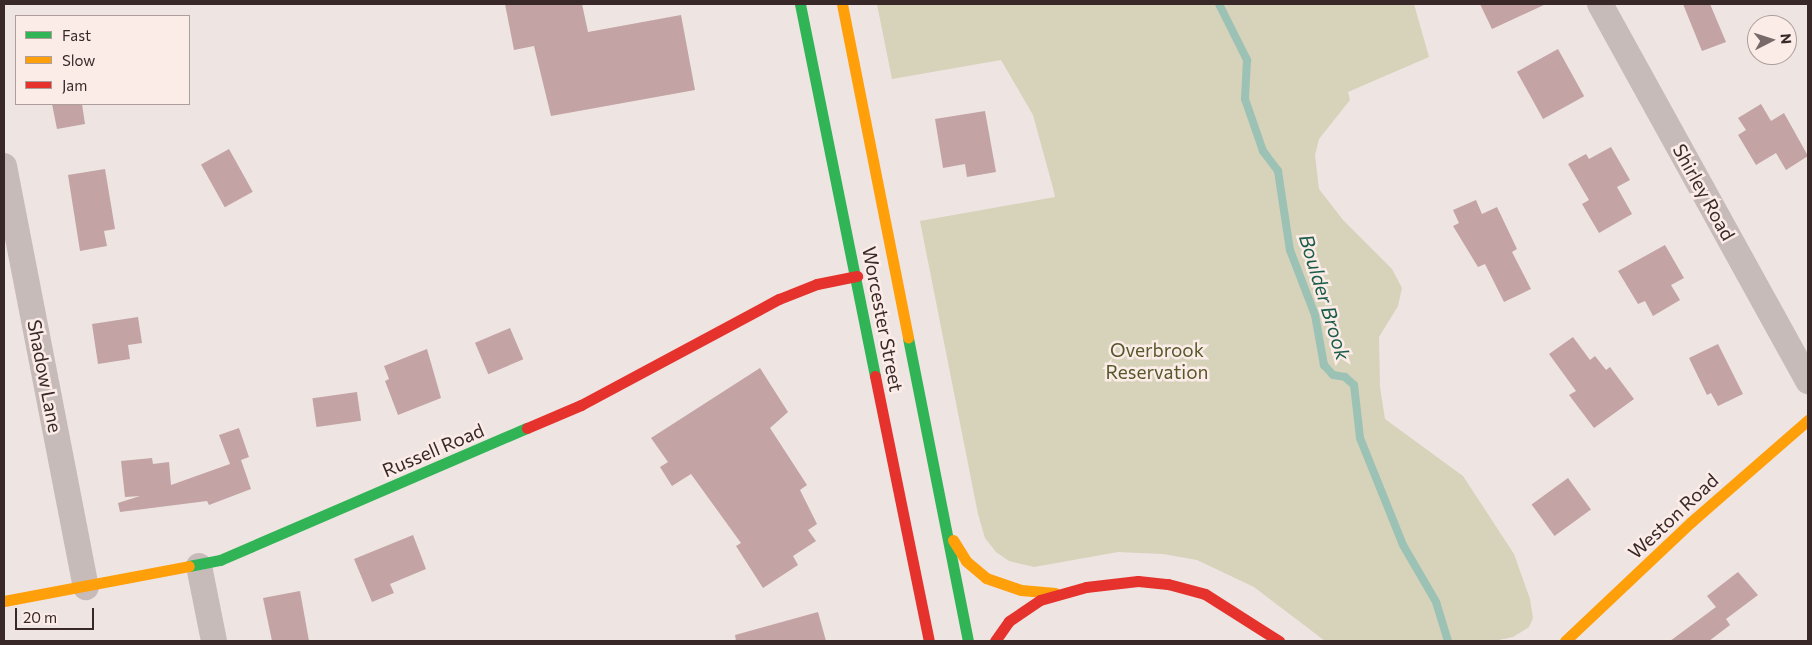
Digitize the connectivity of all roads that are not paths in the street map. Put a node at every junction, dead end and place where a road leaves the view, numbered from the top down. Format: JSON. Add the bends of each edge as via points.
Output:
{"nodes":[{"id":1,"x":800,"y":4,"type":"edge"},
{"id":2,"x":842,"y":4,"type":"edge"},
{"id":3,"x":1600,"y":4,"type":"edge"},
{"id":4,"x":4,"y":166,"type":"edge"},
{"id":5,"x":857,"y":276,"type":"junction"},
{"id":6,"x":1808,"y":381,"type":"edge"},
{"id":7,"x":1808,"y":420,"type":"edge"},
{"id":8,"x":945,"y":519,"type":"junction"},
{"id":9,"x":199,"y":566,"type":"junction"},
{"id":10,"x":86,"y":587,"type":"junction"},
{"id":11,"x":1061,"y":592,"type":"junction"},
{"id":12,"x":4,"y":601,"type":"edge"},
{"id":13,"x":1274,"y":639,"type":"edge"},
{"id":14,"x":214,"y":641,"type":"edge"},
{"id":15,"x":929,"y":641,"type":"edge"},
{"id":16,"x":968,"y":641,"type":"edge"},
{"id":17,"x":995,"y":641,"type":"edge"},
{"id":18,"x":1565,"y":641,"type":"edge"}],
"edges":[{"from":1,"to":5,"type":"main road","name":"Worcester Street"},
{"from":2,"to":8,"type":"main road","name":"Worcester Street"},
{"from":3,"to":6,"type":"street","name":"Shirley Road"},
{"from":4,"to":10,"type":"street","name":"Shadow Lane"},
{"from":5,"to":9,"type":"main road","name":"Russell Road","via":[[817,284],[773,301],[581,405]]},
{"from":5,"to":15,"type":"main road","name":"Worcester Street"},
{"from":7,"to":18,"type":"main road","name":"Weston Road","via":[[1697,517]]},
{"from":8,"to":11,"type":"main road","via":[[960,553],[979,574],[1021,590]]},
{"from":8,"to":16,"type":"main road","name":"Worcester Street"},
{"from":9,"to":10,"type":"main road","name":"Russell Road"},
{"from":9,"to":14,"type":"street"},
{"from":10,"to":12,"type":"main road","name":"Russell Road"},
{"from":11,"to":13,"type":"main road","via":[[1127,582],[1173,585],[1222,603]]},
{"from":11,"to":17,"type":"main road","via":[[1016,615]]}]}
